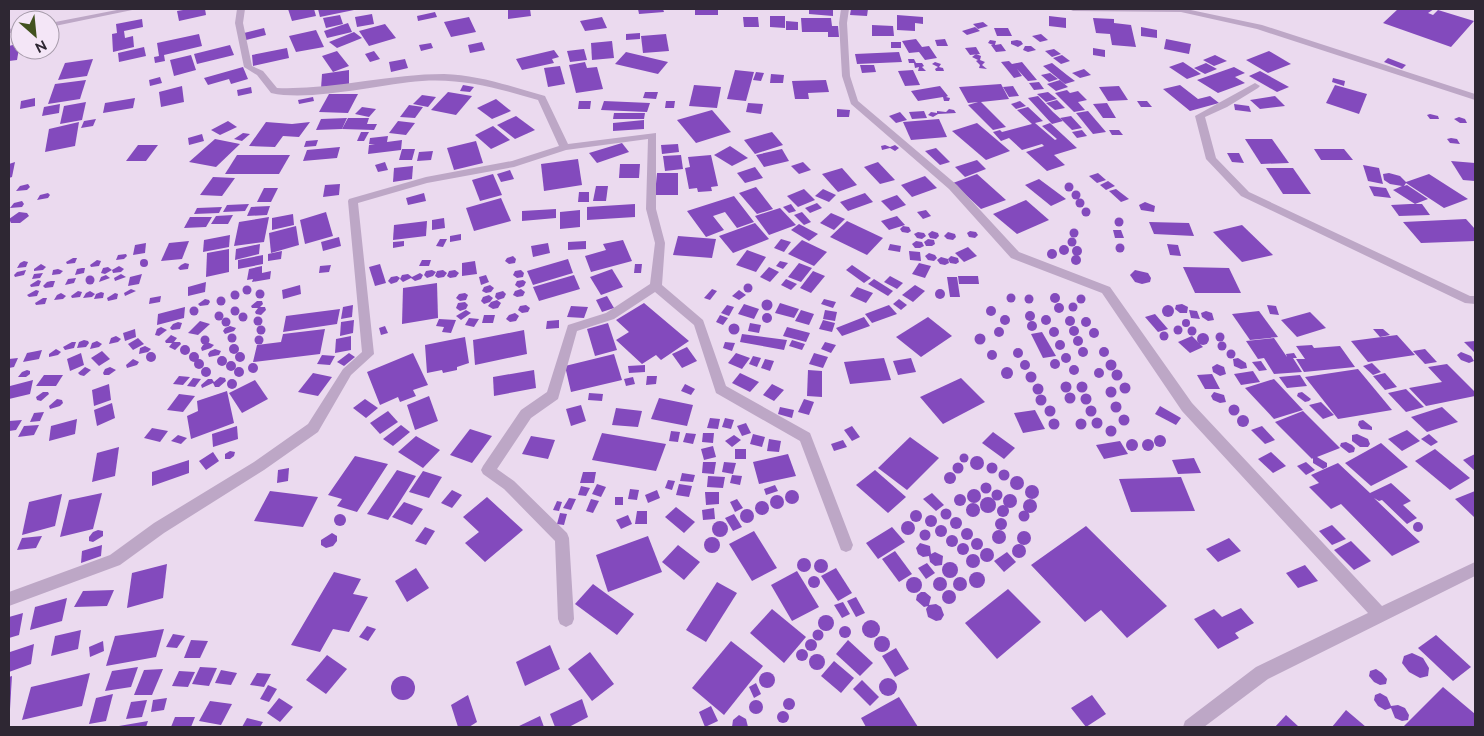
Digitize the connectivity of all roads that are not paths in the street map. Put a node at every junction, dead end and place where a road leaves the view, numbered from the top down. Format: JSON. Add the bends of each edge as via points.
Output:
{"nodes":[{"id":1,"x":133,"y":9,"type":"edge"},
{"id":2,"x":241,"y":9,"type":"edge"},
{"id":3,"x":845,"y":9,"type":"edge"},
{"id":4,"x":1073,"y":9,"type":"edge"},
{"id":5,"x":1179,"y":9,"type":"edge"},
{"id":6,"x":60,"y":23,"type":"edge"},
{"id":7,"x":1255,"y":86,"type":"dead end"},
{"id":8,"x":1475,"y":97,"type":"edge"},
{"id":9,"x":565,"y":147,"type":"junction"},
{"id":10,"x":656,"y":286,"type":"junction"},
{"id":11,"x":1475,"y":300,"type":"edge"},
{"id":12,"x":846,"y":546,"type":"dead end"},
{"id":13,"x":1475,"y":569,"type":"edge"},
{"id":14,"x":9,"y":599,"type":"edge"},
{"id":15,"x":1380,"y":615,"type":"junction"},
{"id":16,"x":566,"y":619,"type":"dead end"},
{"id":17,"x":1191,"y":727,"type":"edge"}],
"edges":[{"from":1,"to":6,"type":"street"},
{"from":2,"to":9,"type":"street","via":[[238,23],[248,67],[260,73],[274,91],[319,90],[446,77],[499,87],[542,98]]},
{"from":3,"to":15,"type":"street","via":[[846,76],[854,102],[953,187],[1016,255],[1106,290],[1187,407]]},
{"from":4,"to":5,"type":"street"},
{"from":5,"to":8,"type":"street","via":[[1259,27]]},
{"from":7,"to":11,"type":"street","via":[[1224,106],[1200,116],[1211,159],[1245,194],[1469,300]]},
{"from":9,"to":10,"type":"street","via":[[653,135],[651,209],[660,243]]},
{"from":9,"to":14,"type":"street","via":[[514,164],[426,180],[353,201],[368,354],[346,372],[312,428],[115,560]]},
{"from":10,"to":12,"type":"street","via":[[699,323],[721,388],[805,437]]},
{"from":10,"to":16,"type":"street","via":[[610,316],[572,328],[553,395],[526,414],[488,470],[509,485],[562,538]]},
{"from":13,"to":15,"type":"street"},
{"from":15,"to":17,"type":"street","via":[[1262,672]]}]}
